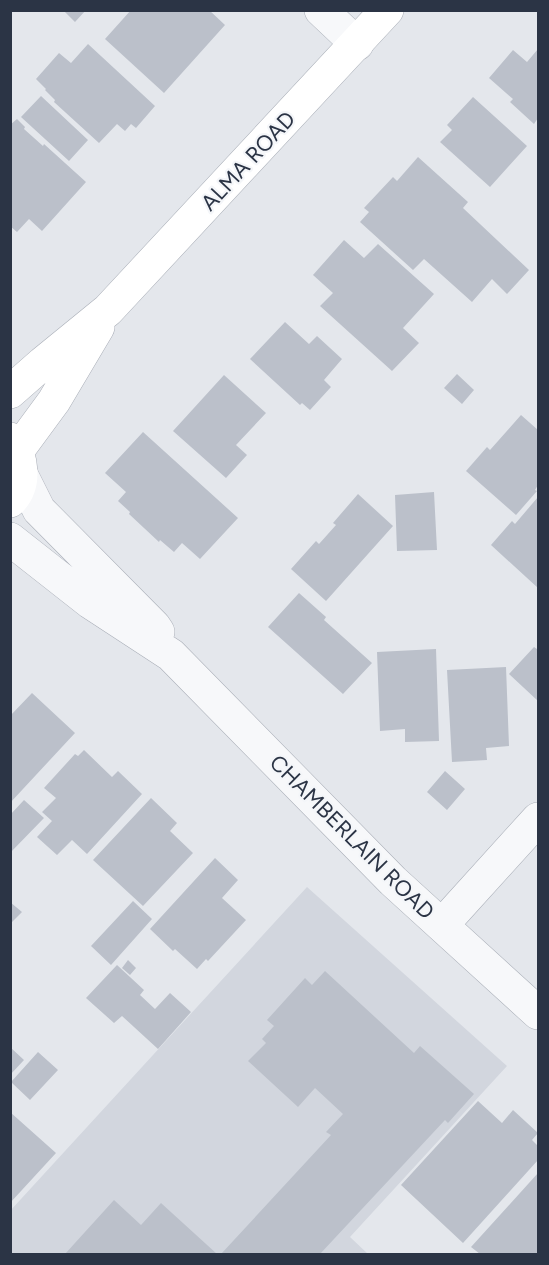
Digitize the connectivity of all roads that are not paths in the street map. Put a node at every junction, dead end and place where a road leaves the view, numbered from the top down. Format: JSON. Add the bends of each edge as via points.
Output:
{"nodes":[{"id":1,"x":321,"y":10,"type":"edge"},
{"id":2,"x":387,"y":10,"type":"edge"},
{"id":3,"x":357,"y":44,"type":"junction"},
{"id":4,"x":108,"y":310,"type":"junction"},
{"id":5,"x":10,"y":392,"type":"edge"},
{"id":6,"x":15,"y":467,"type":"edge"},
{"id":7,"x":10,"y":540,"type":"edge"},
{"id":8,"x":171,"y":655,"type":"junction"},
{"id":9,"x":538,"y":819,"type":"edge"},
{"id":10,"x":442,"y":926,"type":"junction"},
{"id":11,"x":538,"y":1013,"type":"edge"}],
"edges":[{"from":1,"to":3,"type":"street"},
{"from":2,"to":3,"type":"main road","name":"ALMA ROAD"},
{"from":3,"to":4,"type":"main road","name":"ALMA ROAD"},
{"from":4,"to":5,"type":"main road","name":"ALMA ROAD"},
{"from":4,"to":6,"type":"main road","name":"ALMA ROAD"},
{"from":6,"to":8,"type":"street","name":"CHAMBERLAIN ROAD","via":[[39,510],[154,626]]},
{"from":7,"to":8,"type":"street","name":"CHAMBERLAIN ROAD","via":[[90,602]]},
{"from":8,"to":10,"type":"street","name":"CHAMBERLAIN ROAD"},
{"from":9,"to":10,"type":"street"},
{"from":10,"to":11,"type":"street","name":"CHAMBERLAIN ROAD"}]}
